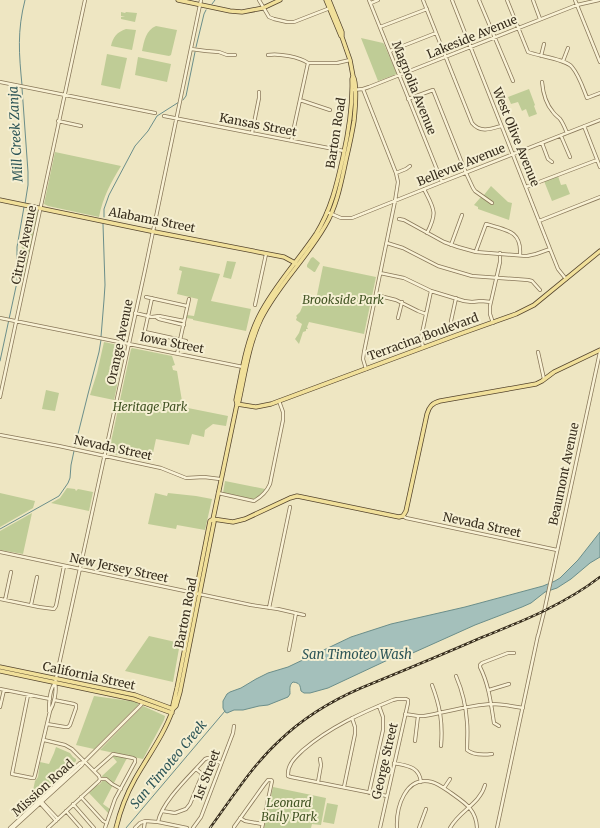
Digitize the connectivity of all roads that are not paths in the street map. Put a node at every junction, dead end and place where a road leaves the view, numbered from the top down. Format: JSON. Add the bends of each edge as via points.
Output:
{"nodes":[{"id":1,"x":85,"y":0,"type":"edge"},
{"id":2,"x":178,"y":0,"type":"edge"},
{"id":3,"x":202,"y":0,"type":"edge"},
{"id":4,"x":259,"y":0,"type":"edge"},
{"id":5,"x":280,"y":0,"type":"edge"},
{"id":6,"x":326,"y":0,"type":"edge"},
{"id":7,"x":329,"y":0,"type":"edge"},
{"id":8,"x":378,"y":0,"type":"edge"},
{"id":9,"x":423,"y":0,"type":"edge"},
{"id":10,"x":452,"y":0,"type":"edge"},
{"id":11,"x":480,"y":0,"type":"edge"},
{"id":12,"x":507,"y":0,"type":"edge"},
{"id":13,"x":533,"y":0,"type":"edge"},
{"id":14,"x":576,"y":0,"type":"edge"},
{"id":15,"x":599,"y":0,"type":"edge"},
{"id":16,"x":370,"y":2,"type":"edge"},
{"id":17,"x":200,"y":5,"type":"junction"},
{"id":18,"x":577,"y":5,"type":"junction"},
{"id":19,"x":264,"y":8,"type":"junction"},
{"id":20,"x":331,"y":8,"type":"junction"},
{"id":21,"x":427,"y":9,"type":"junction"},
{"id":22,"x":540,"y":19,"type":"junction"},
{"id":23,"x":380,"y":28,"type":"junction"},
{"id":24,"x":518,"y":28,"type":"junction"},
{"id":25,"x":436,"y":33,"type":"junction"},
{"id":26,"x":495,"y":38,"type":"junction"},
{"id":27,"x":544,"y":44,"type":"dead end"},
{"id":28,"x":191,"y":48,"type":"junction"},
{"id":29,"x":471,"y":48,"type":"junction"},
{"id":30,"x":568,"y":48,"type":"dead end"},
{"id":31,"x":390,"y":51,"type":"junction"},
{"id":32,"x":235,"y":55,"type":"dead end"},
{"id":33,"x":268,"y":55,"type":"dead end"},
{"id":34,"x":541,"y":56,"type":"junction"},
{"id":35,"x":446,"y":57,"type":"junction"},
{"id":36,"x":350,"y":60,"type":"junction"},
{"id":37,"x":562,"y":62,"type":"junction"},
{"id":38,"x":600,"y":62,"type":"edge"},
{"id":39,"x":308,"y":63,"type":"junction"},
{"id":40,"x":399,"y":75,"type":"junction"},
{"id":41,"x":513,"y":81,"type":"dead end"},
{"id":42,"x":0,"y":82,"type":"edge"},
{"id":43,"x":542,"y":82,"type":"dead end"},
{"id":44,"x":363,"y":89,"type":"junction"},
{"id":45,"x":354,"y":90,"type":"junction"},
{"id":46,"x":259,"y":92,"type":"dead end"},
{"id":47,"x":600,"y":93,"type":"edge"},
{"id":48,"x":64,"y":95,"type":"junction"},
{"id":49,"x":352,"y":95,"type":"junction"},
{"id":50,"x":408,"y":99,"type":"junction"},
{"id":51,"x":300,"y":100,"type":"junction"},
{"id":52,"x":356,"y":104,"type":"junction"},
{"id":53,"x":330,"y":110,"type":"dead end"},
{"id":54,"x":355,"y":113,"type":"junction"},
{"id":55,"x":156,"y":114,"type":"dead end"},
{"id":56,"x":351,"y":115,"type":"junction"},
{"id":57,"x":164,"y":116,"type":"dead end"},
{"id":58,"x":177,"y":118,"type":"junction"},
{"id":59,"x":600,"y":120,"type":"edge"},
{"id":60,"x":58,"y":121,"type":"junction"},
{"id":61,"x":81,"y":126,"type":"dead end"},
{"id":62,"x":501,"y":126,"type":"junction"},
{"id":63,"x":584,"y":126,"type":"junction"},
{"id":64,"x":252,"y":133,"type":"junction"},
{"id":65,"x":567,"y":133,"type":"junction"},
{"id":66,"x":561,"y":136,"type":"junction"},
{"id":67,"x":291,"y":141,"type":"junction"},
{"id":68,"x":542,"y":143,"type":"junction"},
{"id":69,"x":346,"y":152,"type":"junction"},
{"id":70,"x":513,"y":154,"type":"junction"},
{"id":71,"x":570,"y":158,"type":"dead end"},
{"id":72,"x":597,"y":160,"type":"junction"},
{"id":73,"x":552,"y":162,"type":"dead end"},
{"id":74,"x":410,"y":166,"type":"dead end"},
{"id":75,"x":600,"y":167,"type":"edge"},
{"id":76,"x":396,"y":173,"type":"junction"},
{"id":77,"x":466,"y":173,"type":"junction"},
{"id":78,"x":442,"y":182,"type":"junction"},
{"id":79,"x":526,"y":187,"type":"junction"},
{"id":80,"x":424,"y":189,"type":"junction"},
{"id":81,"x":600,"y":197,"type":"edge"},
{"id":82,"x":0,"y":200,"type":"edge"},
{"id":83,"x":396,"y":201,"type":"junction"},
{"id":84,"x":492,"y":203,"type":"dead end"},
{"id":85,"x":40,"y":208,"type":"junction"},
{"id":86,"x":329,"y":213,"type":"junction"},
{"id":87,"x":462,"y":215,"type":"dead end"},
{"id":88,"x":399,"y":219,"type":"dead end"},
{"id":89,"x":539,"y":221,"type":"junction"},
{"id":90,"x":152,"y":231,"type":"junction"},
{"id":91,"x":427,"y":233,"type":"junction"},
{"id":92,"x":387,"y":243,"type":"junction"},
{"id":93,"x":451,"y":245,"type":"junction"},
{"id":94,"x":550,"y":249,"type":"junction"},
{"id":95,"x":600,"y":251,"type":"edge"},
{"id":96,"x":476,"y":252,"type":"junction"},
{"id":97,"x":500,"y":253,"type":"junction"},
{"id":98,"x":266,"y":254,"type":"junction"},
{"id":99,"x":520,"y":255,"type":"junction"},
{"id":100,"x":296,"y":264,"type":"junction"},
{"id":101,"x":380,"y":273,"type":"junction"},
{"id":102,"x":496,"y":277,"type":"junction"},
{"id":103,"x":566,"y":279,"type":"junction"},
{"id":104,"x":540,"y":290,"type":"dead end"},
{"id":105,"x":431,"y":291,"type":"junction"},
{"id":106,"x":376,"y":295,"type":"junction"},
{"id":107,"x":146,"y":297,"type":"dead end"},
{"id":108,"x":152,"y":298,"type":"junction"},
{"id":109,"x":456,"y":298,"type":"junction"},
{"id":110,"x":189,"y":299,"type":"dead end"},
{"id":111,"x":402,"y":302,"type":"junction"},
{"id":112,"x":491,"y":302,"type":"junction"},
{"id":113,"x":255,"y":305,"type":"dead end"},
{"id":114,"x":187,"y":306,"type":"junction"},
{"id":115,"x":135,"y":313,"type":"junction"},
{"id":116,"x":426,"y":314,"type":"junction"},
{"id":117,"x":148,"y":316,"type":"junction"},
{"id":118,"x":0,"y":318,"type":"edge"},
{"id":119,"x":398,"y":318,"type":"dead end"},
{"id":120,"x":15,"y":321,"type":"junction"},
{"id":121,"x":493,"y":322,"type":"junction"},
{"id":122,"x":184,"y":323,"type":"junction"},
{"id":123,"x":452,"y":330,"type":"dead end"},
{"id":124,"x":145,"y":332,"type":"junction"},
{"id":125,"x":143,"y":339,"type":"dead end"},
{"id":126,"x":180,"y":340,"type":"junction"},
{"id":127,"x":186,"y":341,"type":"dead end"},
{"id":128,"x":129,"y":344,"type":"junction"},
{"id":129,"x":423,"y":348,"type":"junction"},
{"id":130,"x":600,"y":351,"type":"edge"},
{"id":131,"x":538,"y":352,"type":"dead end"},
{"id":132,"x":177,"y":354,"type":"junction"},
{"id":133,"x":244,"y":367,"type":"junction"},
{"id":134,"x":366,"y":369,"type":"junction"},
{"id":135,"x":544,"y":379,"type":"junction"},
{"id":136,"x":0,"y":397,"type":"edge"},
{"id":137,"x":279,"y":401,"type":"junction"},
{"id":138,"x":236,"y":404,"type":"junction"},
{"id":139,"x":0,"y":435,"type":"edge"},
{"id":140,"x":104,"y":456,"type":"junction"},
{"id":141,"x":220,"y":479,"type":"junction"},
{"id":142,"x":218,"y":493,"type":"junction"},
{"id":143,"x":290,"y":507,"type":"dead end"},
{"id":144,"x":403,"y":516,"type":"junction"},
{"id":145,"x":213,"y":519,"type":"junction"},
{"id":146,"x":557,"y":550,"type":"junction"},
{"id":147,"x":0,"y":552,"type":"edge"},
{"id":148,"x":64,"y":566,"type":"junction"},
{"id":149,"x":80,"y":569,"type":"junction"},
{"id":150,"x":11,"y":572,"type":"dead end"},
{"id":151,"x":37,"y":577,"type":"dead end"},
{"id":152,"x":198,"y":593,"type":"junction"},
{"id":153,"x":0,"y":599,"type":"edge"},
{"id":154,"x":5,"y":600,"type":"junction"},
{"id":155,"x":31,"y":605,"type":"junction"},
{"id":156,"x":269,"y":608,"type":"junction"},
{"id":157,"x":296,"y":613,"type":"junction"},
{"id":158,"x":304,"y":614,"type":"dead end"},
{"id":159,"x":289,"y":650,"type":"dead end"},
{"id":160,"x":514,"y":653,"type":"dead end"},
{"id":161,"x":0,"y":668,"type":"edge"},
{"id":162,"x":0,"y":671,"type":"edge"},
{"id":163,"x":456,"y":676,"type":"dead end"},
{"id":164,"x":56,"y":681,"type":"junction"},
{"id":165,"x":509,"y":684,"type":"dead end"},
{"id":166,"x":432,"y":685,"type":"dead end"},
{"id":167,"x":0,"y":689,"type":"edge"},
{"id":168,"x":4,"y":690,"type":"junction"},
{"id":169,"x":488,"y":690,"type":"junction"},
{"id":170,"x":122,"y":694,"type":"junction"},
{"id":171,"x":28,"y":695,"type":"junction"},
{"id":172,"x":52,"y":699,"type":"junction"},
{"id":173,"x":143,"y":702,"type":"junction"},
{"id":174,"x":492,"y":704,"type":"junction"},
{"id":175,"x":379,"y":706,"type":"junction"},
{"id":176,"x":0,"y":707,"type":"edge"},
{"id":177,"x":466,"y":708,"type":"junction"},
{"id":178,"x":523,"y":708,"type":"junction"},
{"id":179,"x":172,"y":711,"type":"junction"},
{"id":180,"x":440,"y":713,"type":"junction"},
{"id":181,"x":405,"y":714,"type":"junction"},
{"id":182,"x":418,"y":716,"type":"junction"},
{"id":183,"x":352,"y":718,"type":"junction"},
{"id":184,"x":47,"y":724,"type":"junction"},
{"id":185,"x":234,"y":726,"type":"dead end"},
{"id":186,"x":498,"y":726,"type":"dead end"},
{"id":187,"x":44,"y":740,"type":"junction"},
{"id":188,"x":415,"y":741,"type":"dead end"},
{"id":189,"x":441,"y":746,"type":"dead end"},
{"id":190,"x":492,"y":754,"type":"dead end"},
{"id":191,"x":320,"y":759,"type":"dead end"},
{"id":192,"x":84,"y":762,"type":"junction"},
{"id":193,"x":221,"y":763,"type":"junction"},
{"id":194,"x":394,"y":763,"type":"junction"},
{"id":195,"x":196,"y":769,"type":"junction"},
{"id":196,"x":94,"y":771,"type":"junction"},
{"id":197,"x":100,"y":779,"type":"junction"},
{"id":198,"x":450,"y":779,"type":"dead end"},
{"id":199,"x":318,"y":782,"type":"junction"},
{"id":200,"x":421,"y":782,"type":"junction"},
{"id":201,"x":486,"y":785,"type":"dead end"},
{"id":202,"x":344,"y":788,"type":"junction"},
{"id":203,"x":444,"y":788,"type":"junction"},
{"id":204,"x":121,"y":789,"type":"junction"},
{"id":205,"x":370,"y":793,"type":"junction"},
{"id":206,"x":387,"y":796,"type":"junction"},
{"id":207,"x":81,"y":797,"type":"junction"},
{"id":208,"x":40,"y":801,"type":"junction"},
{"id":209,"x":73,"y":804,"type":"junction"},
{"id":210,"x":469,"y":806,"type":"junction"},
{"id":211,"x":426,"y":809,"type":"dead end"},
{"id":212,"x":66,"y":811,"type":"junction"},
{"id":213,"x":162,"y":811,"type":"junction"},
{"id":214,"x":240,"y":818,"type":"junction"},
{"id":215,"x":57,"y":820,"type":"junction"},
{"id":216,"x":145,"y":821,"type":"junction"},
{"id":217,"x":158,"y":822,"type":"junction"},
{"id":218,"x":107,"y":823,"type":"junction"},
{"id":219,"x":171,"y":826,"type":"edge"},
{"id":220,"x":262,"y":826,"type":"edge"},
{"id":221,"x":234,"y":827,"type":"dead end"},
{"id":222,"x":11,"y":828,"type":"edge"},
{"id":223,"x":48,"y":828,"type":"edge"},
{"id":224,"x":81,"y":828,"type":"edge"},
{"id":225,"x":94,"y":828,"type":"edge"},
{"id":226,"x":105,"y":828,"type":"edge"},
{"id":227,"x":116,"y":828,"type":"edge"},
{"id":228,"x":135,"y":828,"type":"edge"},
{"id":229,"x":144,"y":828,"type":"edge"},
{"id":230,"x":187,"y":828,"type":"edge"},
{"id":231,"x":193,"y":828,"type":"edge"},
{"id":232,"x":380,"y":828,"type":"edge"},
{"id":233,"x":397,"y":828,"type":"edge"},
{"id":234,"x":419,"y":828,"type":"edge"},
{"id":235,"x":450,"y":828,"type":"edge"},
{"id":236,"x":476,"y":828,"type":"edge"},
{"id":237,"x":497,"y":828,"type":"edge"}],
"edges":[{"from":1,"to":48,"type":"street","name":"Citrus Avenue"},
{"from":2,"to":17,"type":"main road"},
{"from":3,"to":17,"type":"street","name":"Orange Avenue"},
{"from":4,"to":19,"type":"street"},
{"from":5,"to":19,"type":"main road"},
{"from":6,"to":20,"type":"main road"},
{"from":7,"to":20,"type":"main road"},
{"from":8,"to":16,"type":"street"},
{"from":9,"to":21,"type":"street"},
{"from":10,"to":29,"type":"street","name":"West Olive Avenue"},
{"from":11,"to":26,"type":"street"},
{"from":12,"to":24,"type":"street"},
{"from":13,"to":22,"type":"street"},
{"from":14,"to":18,"type":"street"},
{"from":15,"to":18,"type":"street","name":"Lakeside Avenue"},
{"from":16,"to":23,"type":"street","name":"Magnolia Avenue"},
{"from":17,"to":19,"type":"main road","via":[[242,12]]},
{"from":17,"to":28,"type":"street","name":"Orange Avenue"},
{"from":18,"to":22,"type":"street","name":"Lakeside Avenue"},
{"from":18,"to":38,"type":"street"},
{"from":19,"to":20,"type":"street","via":[[272,18],[294,22]]},
{"from":20,"to":36,"type":"main road","name":"Barton Road"},
{"from":21,"to":23,"type":"street"},
{"from":21,"to":25,"type":"street"},
{"from":22,"to":24,"type":"street","name":"Lakeside Avenue"},
{"from":23,"to":31,"type":"street","name":"Magnolia Avenue"},
{"from":24,"to":26,"type":"street","name":"Lakeside Avenue"},
{"from":24,"to":34,"type":"street","via":[[527,51]]},
{"from":25,"to":31,"type":"street"},
{"from":25,"to":35,"type":"street"},
{"from":26,"to":29,"type":"street","name":"Lakeside Avenue"},
{"from":26,"to":41,"type":"street"},
{"from":27,"to":34,"type":"street"},
{"from":28,"to":32,"type":"street"},
{"from":28,"to":58,"type":"street","name":"Orange Avenue"},
{"from":29,"to":35,"type":"street","name":"Lakeside Avenue"},
{"from":29,"to":62,"type":"street","name":"West Olive Avenue"},
{"from":30,"to":37,"type":"street"},
{"from":31,"to":40,"type":"street","name":"Magnolia Avenue"},
{"from":33,"to":39,"type":"street","via":[[274,53],[302,59]]},
{"from":34,"to":37,"type":"street"},
{"from":35,"to":40,"type":"street","name":"Lakeside Avenue"},
{"from":35,"to":62,"type":"street","via":[[470,120],[478,128],[486,130]]},
{"from":36,"to":39,"type":"street","via":[[337,63]]},
{"from":36,"to":45,"type":"main road","name":"Barton Road"},
{"from":37,"to":47,"type":"street","via":[[573,67],[587,98]]},
{"from":39,"to":51,"type":"street"},
{"from":40,"to":44,"type":"street","name":"Lakeside Avenue"},
{"from":40,"to":50,"type":"street","name":"Magnolia Avenue"},
{"from":42,"to":48,"type":"street"},
{"from":43,"to":65,"type":"street","via":[[546,102],[560,119]]},
{"from":44,"to":45,"type":"street","name":"Lakeside Avenue"},
{"from":44,"to":76,"type":"street"},
{"from":45,"to":49,"type":"main road","name":"Barton Road"},
{"from":45,"to":52,"type":"main road","name":"Barton Road"},
{"from":46,"to":64,"type":"street"},
{"from":48,"to":55,"type":"street"},
{"from":48,"to":60,"type":"street","name":"Citrus Avenue"},
{"from":49,"to":52,"type":"main road","via":[[353,103]]},
{"from":49,"to":56,"type":"main road","name":"Barton Road"},
{"from":50,"to":77,"type":"street","via":[[433,90]]},
{"from":50,"to":78,"type":"street","name":"Magnolia Avenue"},
{"from":51,"to":53,"type":"street"},
{"from":51,"to":67,"type":"street"},
{"from":52,"to":54,"type":"main road","name":"Barton Road"},
{"from":54,"to":56,"type":"main road"},
{"from":54,"to":69,"type":"main road","name":"Barton Road"},
{"from":56,"to":69,"type":"main road","name":"Barton Road"},
{"from":57,"to":58,"type":"street","name":"Kansas Street"},
{"from":58,"to":64,"type":"street","name":"Kansas Street"},
{"from":58,"to":90,"type":"street","name":"Orange Avenue"},
{"from":59,"to":63,"type":"street","name":"Bellevue Avenue"},
{"from":60,"to":61,"type":"street"},
{"from":60,"to":85,"type":"street","name":"Citrus Avenue"},
{"from":62,"to":70,"type":"street","name":"West Olive Avenue"},
{"from":63,"to":65,"type":"street","name":"Bellevue Avenue"},
{"from":63,"to":72,"type":"street"},
{"from":64,"to":67,"type":"street","name":"Kansas Street"},
{"from":65,"to":66,"type":"street","name":"Bellevue Avenue"},
{"from":66,"to":68,"type":"street","name":"Bellevue Avenue"},
{"from":66,"to":71,"type":"street"},
{"from":67,"to":69,"type":"street","name":"Kansas Street"},
{"from":68,"to":70,"type":"street","name":"Bellevue Avenue"},
{"from":68,"to":73,"type":"street","via":[[548,160]]},
{"from":69,"to":86,"type":"main road","name":"Barton Road"},
{"from":70,"to":77,"type":"street","name":"Bellevue Avenue"},
{"from":70,"to":79,"type":"street","name":"West Olive Avenue"},
{"from":72,"to":75,"type":"street"},
{"from":72,"to":79,"type":"street"},
{"from":74,"to":76,"type":"street"},
{"from":76,"to":83,"type":"street"},
{"from":77,"to":78,"type":"street","name":"Bellevue Avenue"},
{"from":77,"to":84,"type":"street","via":[[474,189]]},
{"from":78,"to":80,"type":"street","name":"Bellevue Avenue"},
{"from":79,"to":89,"type":"street","name":"West Olive Avenue"},
{"from":80,"to":83,"type":"street","name":"Bellevue Avenue"},
{"from":80,"to":91,"type":"street","via":[[434,211]]},
{"from":81,"to":89,"type":"street"},
{"from":82,"to":85,"type":"main road","name":"Alabama Street"},
{"from":83,"to":86,"type":"street","name":"Bellevue Avenue","via":[[352,218],[341,218]]},
{"from":83,"to":92,"type":"street"},
{"from":85,"to":90,"type":"main road","name":"Alabama Street"},
{"from":85,"to":120,"type":"street","name":"Citrus Avenue"},
{"from":86,"to":100,"type":"main road","name":"Barton Road","via":[[318,237]]},
{"from":87,"to":93,"type":"street"},
{"from":88,"to":91,"type":"street"},
{"from":89,"to":94,"type":"street","name":"West Olive Avenue"},
{"from":90,"to":98,"type":"main road","name":"Alabama Street"},
{"from":90,"to":115,"type":"street","name":"Orange Avenue"},
{"from":91,"to":93,"type":"street"},
{"from":92,"to":101,"type":"street"},
{"from":92,"to":102,"type":"street","via":[[446,269],[472,276]]},
{"from":93,"to":96,"type":"street"},
{"from":94,"to":99,"type":"street","via":[[527,256]]},
{"from":94,"to":103,"type":"street","name":"West Olive Avenue","via":[[558,269]]},
{"from":95,"to":103,"type":"main road","name":"Terracina Boulevard"},
{"from":96,"to":97,"type":"street"},
{"from":96,"to":99,"type":"street","via":[[486,224],[514,234],[520,243]]},
{"from":97,"to":99,"type":"street"},
{"from":97,"to":102,"type":"street"},
{"from":98,"to":100,"type":"main road","name":"Alabama Street","via":[[286,258]]},
{"from":98,"to":113,"type":"street"},
{"from":100,"to":133,"type":"main road","name":"Barton Road","via":[[255,328],[248,344]]},
{"from":101,"to":105,"type":"street","via":[[404,278]]},
{"from":101,"to":106,"type":"street"},
{"from":102,"to":104,"type":"street","via":[[528,280]]},
{"from":102,"to":112,"type":"street"},
{"from":103,"to":121,"type":"main road","name":"Terracina Boulevard","via":[[534,305]]},
{"from":105,"to":109,"type":"street"},
{"from":105,"to":116,"type":"street"},
{"from":106,"to":111,"type":"street"},
{"from":106,"to":134,"type":"street","via":[[363,354]]},
{"from":107,"to":108,"type":"street"},
{"from":108,"to":114,"type":"street"},
{"from":108,"to":117,"type":"street"},
{"from":109,"to":112,"type":"street","via":[[468,302]]},
{"from":109,"to":123,"type":"street","via":[[451,321]]},
{"from":110,"to":114,"type":"street"},
{"from":111,"to":116,"type":"street"},
{"from":111,"to":119,"type":"street"},
{"from":112,"to":121,"type":"street","via":[[490,314]]},
{"from":114,"to":122,"type":"street"},
{"from":115,"to":117,"type":"street"},
{"from":115,"to":128,"type":"street","name":"Orange Avenue"},
{"from":116,"to":129,"type":"street","via":[[421,338]]},
{"from":117,"to":122,"type":"street"},
{"from":117,"to":124,"type":"street"},
{"from":118,"to":120,"type":"street","name":"Iowa Street"},
{"from":120,"to":128,"type":"street","name":"Iowa Street"},
{"from":120,"to":136,"type":"street","name":"Citrus Avenue"},
{"from":121,"to":129,"type":"main road","name":"Terracina Boulevard"},
{"from":122,"to":126,"type":"street"},
{"from":124,"to":125,"type":"street"},
{"from":124,"to":126,"type":"street"},
{"from":126,"to":127,"type":"street"},
{"from":126,"to":132,"type":"street"},
{"from":128,"to":132,"type":"street","name":"Iowa Street"},
{"from":128,"to":140,"type":"street","name":"Orange Avenue"},
{"from":129,"to":134,"type":"main road","name":"Terracina Boulevard"},
{"from":130,"to":135,"type":"main road"},
{"from":130,"to":146,"type":"street","name":"Beaumont Avenue"},
{"from":131,"to":135,"type":"street"},
{"from":132,"to":133,"type":"street","name":"Iowa Street"},
{"from":133,"to":138,"type":"main road","name":"Barton Road","via":[[239,401]]},
{"from":134,"to":137,"type":"main road","name":"Terracina Boulevard"},
{"from":135,"to":144,"type":"main road","via":[[536,384],[440,401],[432,405],[427,414]]},
{"from":137,"to":138,"type":"main road","name":"Terracina Boulevard","via":[[256,407]]},
{"from":137,"to":142,"type":"street","via":[[283,420],[268,488],[254,500]]},
{"from":138,"to":141,"type":"main road","name":"Barton Road"},
{"from":139,"to":140,"type":"street","name":"Nevada Street"},
{"from":140,"to":141,"type":"street","name":"Nevada Street","via":[[161,468],[186,478]]},
{"from":140,"to":149,"type":"street","name":"Orange Avenue"},
{"from":141,"to":142,"type":"main road","name":"Barton Road"},
{"from":142,"to":145,"type":"main road","name":"Barton Road"},
{"from":143,"to":156,"type":"street"},
{"from":144,"to":145,"type":"main road","via":[[297,496],[245,519],[233,522]]},
{"from":144,"to":146,"type":"street","name":"Nevada Street"},
{"from":145,"to":152,"type":"main road","name":"Barton Road","via":[[210,521]]},
{"from":146,"to":178,"type":"street","name":"Beaumont Avenue"},
{"from":147,"to":148,"type":"street","name":"New Jersey Street"},
{"from":148,"to":149,"type":"street","name":"New Jersey Street"},
{"from":148,"to":155,"type":"street","via":[[54,609]]},
{"from":149,"to":152,"type":"street","name":"New Jersey Street"},
{"from":149,"to":164,"type":"street","name":"Orange Avenue"},
{"from":150,"to":154,"type":"street"},
{"from":151,"to":155,"type":"street"},
{"from":152,"to":156,"type":"street","name":"New Jersey Street"},
{"from":152,"to":179,"type":"main road","name":"Barton Road","via":[[180,692]]},
{"from":153,"to":154,"type":"street"},
{"from":154,"to":155,"type":"street"},
{"from":156,"to":157,"type":"street","name":"New Jersey Street"},
{"from":157,"to":158,"type":"street","name":"New Jersey Street"},
{"from":157,"to":159,"type":"street"},
{"from":160,"to":169,"type":"street","via":[[480,665]]},
{"from":161,"to":164,"type":"main road","name":"California Street"},
{"from":162,"to":164,"type":"main road","name":"California Street"},
{"from":163,"to":177,"type":"street"},
{"from":164,"to":170,"type":"main road","name":"California Street"},
{"from":164,"to":172,"type":"street","name":"Orange Avenue"},
{"from":165,"to":169,"type":"street"},
{"from":166,"to":180,"type":"street"},
{"from":167,"to":168,"type":"street"},
{"from":168,"to":171,"type":"street"},
{"from":168,"to":176,"type":"street"},
{"from":169,"to":174,"type":"street"},
{"from":170,"to":173,"type":"main road","name":"California Street"},
{"from":170,"to":179,"type":"main road","name":"California Street","via":[[146,698]]},
{"from":171,"to":172,"type":"street"},
{"from":171,"to":187,"type":"street","name":"Orange Avenue","via":[[12,774],[34,778]]},
{"from":172,"to":184,"type":"street","name":"Orange Avenue"},
{"from":172,"to":184,"type":"street","via":[[76,705],[68,727]]},
{"from":173,"to":179,"type":"main road","name":"California Street"},
{"from":173,"to":192,"type":"street","name":"Mission Road"},
{"from":174,"to":177,"type":"street"},
{"from":174,"to":178,"type":"street"},
{"from":174,"to":186,"type":"street","via":[[494,723]]},
{"from":175,"to":181,"type":"street","name":"George Street","via":[[397,699],[406,699],[408,703]]},
{"from":175,"to":183,"type":"street"},
{"from":175,"to":205,"type":"street","via":[[383,717],[383,730]]},
{"from":177,"to":180,"type":"street"},
{"from":177,"to":190,"type":"street","via":[[467,752]]},
{"from":178,"to":237,"type":"street","name":"Beaumont Avenue"},
{"from":179,"to":227,"type":"main road","name":"Barton Road","via":[[164,732],[130,789]]},
{"from":180,"to":182,"type":"street"},
{"from":180,"to":189,"type":"street"},
{"from":181,"to":182,"type":"street"},
{"from":181,"to":194,"type":"street","name":"George Street"},
{"from":182,"to":188,"type":"street"},
{"from":183,"to":199,"type":"street","via":[[320,737],[290,765],[288,776]]},
{"from":183,"to":202,"type":"street","via":[[356,734]]},
{"from":184,"to":187,"type":"street","name":"Orange Avenue"},
{"from":185,"to":193,"type":"street","name":"1st Street"},
{"from":187,"to":192,"type":"street","via":[[65,745]]},
{"from":191,"to":199,"type":"street"},
{"from":192,"to":196,"type":"street"},
{"from":192,"to":208,"type":"street","name":"Mission Road"},
{"from":193,"to":195,"type":"street","via":[[206,758]]},
{"from":193,"to":231,"type":"street","name":"1st Street","via":[[201,817]]},
{"from":194,"to":200,"type":"street","via":[[414,768]]},
{"from":194,"to":206,"type":"street","name":"George Street"},
{"from":195,"to":213,"type":"street"},
{"from":195,"to":213,"type":"street","via":[[202,775],[188,807],[175,813]]},
{"from":196,"to":197,"type":"street"},
{"from":196,"to":204,"type":"street","via":[[113,754],[135,759]]},
{"from":197,"to":204,"type":"street","via":[[106,779]]},
{"from":197,"to":207,"type":"street"},
{"from":198,"to":203,"type":"street"},
{"from":199,"to":202,"type":"street"},
{"from":200,"to":203,"type":"street","via":[[431,782]]},
{"from":200,"to":233,"type":"street","via":[[409,788],[402,797]]},
{"from":201,"to":210,"type":"street","via":[[481,796]]},
{"from":202,"to":205,"type":"street"},
{"from":203,"to":210,"type":"street"},
{"from":204,"to":218,"type":"street"},
{"from":205,"to":206,"type":"street"},
{"from":206,"to":232,"type":"street","name":"George Street"},
{"from":207,"to":209,"type":"street"},
{"from":207,"to":218,"type":"street"},
{"from":208,"to":215,"type":"street"},
{"from":208,"to":222,"type":"street","name":"Mission Road"},
{"from":209,"to":212,"type":"street"},
{"from":209,"to":225,"type":"street"},
{"from":210,"to":235,"type":"street","via":[[454,820]]},
{"from":210,"to":236,"type":"street","via":[[476,818]]},
{"from":211,"to":234,"type":"street"},
{"from":212,"to":215,"type":"street"},
{"from":212,"to":224,"type":"street"},
{"from":213,"to":217,"type":"street"},
{"from":214,"to":220,"type":"street"},
{"from":214,"to":220,"type":"street","via":[[271,780]]},
{"from":214,"to":221,"type":"street"},
{"from":215,"to":223,"type":"street"},
{"from":216,"to":217,"type":"street"},
{"from":216,"to":228,"type":"street"},
{"from":216,"to":229,"type":"street"},
{"from":217,"to":219,"type":"street"},
{"from":218,"to":226,"type":"street"},
{"from":219,"to":230,"type":"street"}]}
